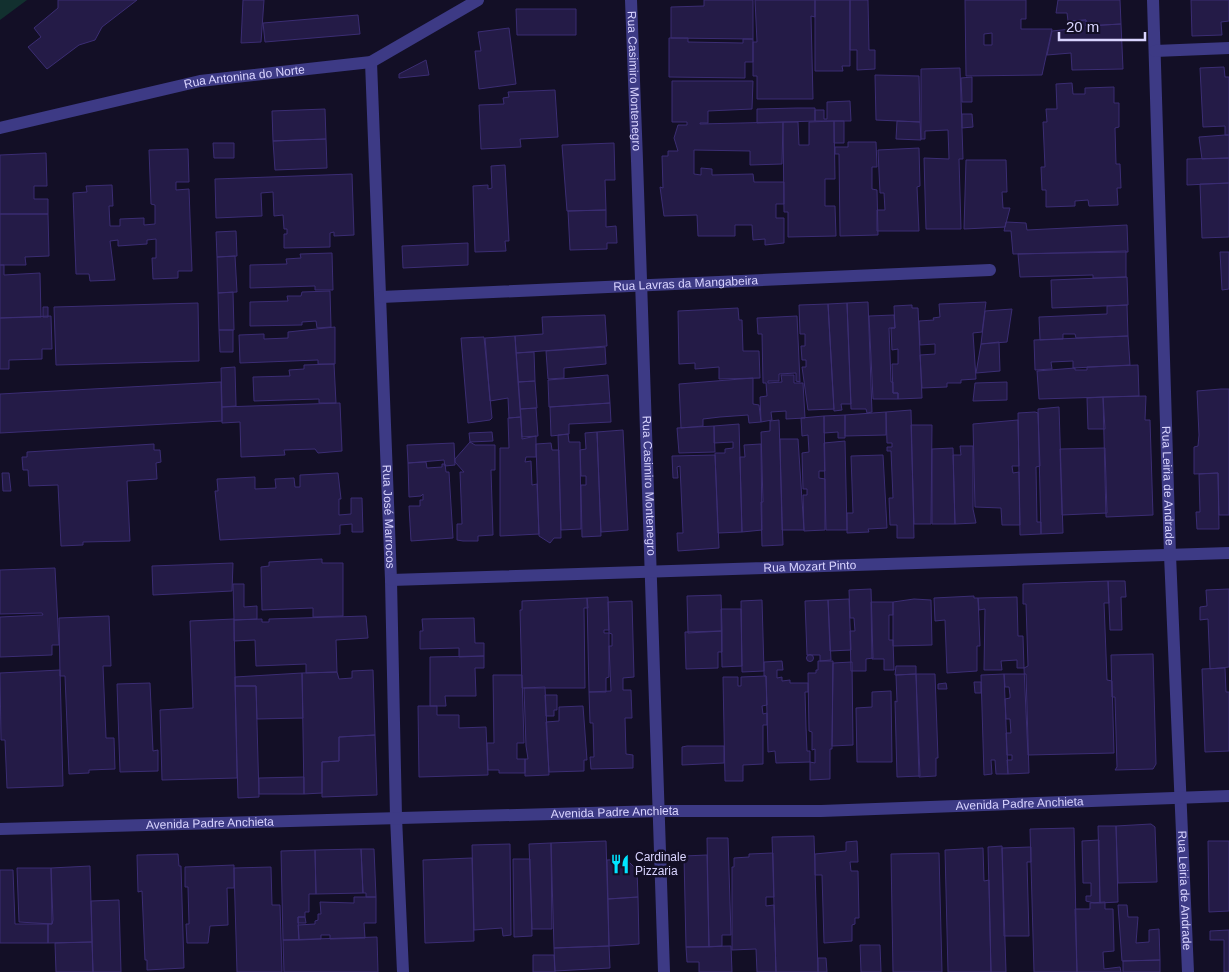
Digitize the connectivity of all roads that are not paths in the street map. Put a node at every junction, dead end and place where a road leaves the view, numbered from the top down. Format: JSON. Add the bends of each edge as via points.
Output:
{"nodes":[{"id":1,"x":478,"y":0,"type":"edge"},
{"id":2,"x":631,"y":0,"type":"edge"},
{"id":3,"x":1153,"y":0,"type":"edge"},
{"id":4,"x":1229,"y":48,"type":"edge"},
{"id":5,"x":1155,"y":52,"type":"junction"},
{"id":6,"x":371,"y":62,"type":"junction"},
{"id":7,"x":0,"y":128,"type":"edge"},
{"id":8,"x":990,"y":270,"type":"dead end"},
{"id":9,"x":640,"y":285,"type":"junction"},
{"id":10,"x":380,"y":297,"type":"junction"},
{"id":11,"x":1229,"y":553,"type":"edge"},
{"id":12,"x":1170,"y":555,"type":"junction"},
{"id":13,"x":653,"y":572,"type":"junction"},
{"id":14,"x":391,"y":580,"type":"junction"},
{"id":15,"x":1180,"y":796,"type":"junction"},
{"id":16,"x":1229,"y":796,"type":"edge"},
{"id":17,"x":660,"y":811,"type":"junction"},
{"id":18,"x":396,"y":817,"type":"junction"},
{"id":19,"x":0,"y":829,"type":"edge"},
{"id":20,"x":402,"y":972,"type":"edge"},
{"id":21,"x":664,"y":972,"type":"edge"},
{"id":22,"x":1188,"y":972,"type":"edge"}],
"edges":[{"from":1,"to":6,"type":"street","name":"Rua Antonina do Norte"},
{"from":2,"to":9,"type":"street","name":"Rua Casimiro Montenegro"},
{"from":3,"to":5,"type":"street","name":"Rua Leiria de Andrade"},
{"from":4,"to":5,"type":"street"},
{"from":5,"to":12,"type":"street","name":"Rua Leiria de Andrade"},
{"from":6,"to":7,"type":"street","name":"Rua Antonina do Norte","via":[[200,81]]},
{"from":6,"to":10,"type":"street","name":"Rua José Marrocos"},
{"from":8,"to":9,"type":"street","name":"Rua Lavras da Mangabeira"},
{"from":9,"to":10,"type":"street","name":"Rua Lavras da Mangabeira"},
{"from":9,"to":13,"type":"street","name":"Rua Casimiro Montenegro"},
{"from":10,"to":14,"type":"street","name":"Rua José Marrocos"},
{"from":11,"to":12,"type":"street","name":"Rua Mozart Pinto"},
{"from":12,"to":13,"type":"street","name":"Rua Mozart Pinto"},
{"from":12,"to":15,"type":"street","name":"Rua Leiria de Andrade"},
{"from":13,"to":14,"type":"street","name":"Rua Mozart Pinto"},
{"from":13,"to":17,"type":"street","name":"Rua Casimiro Montenegro"},
{"from":14,"to":18,"type":"street","name":"Rua José Marrocos"},
{"from":15,"to":16,"type":"street","name":"Avenida Padre Anchieta"},
{"from":15,"to":17,"type":"street","name":"Avenida Padre Anchieta","via":[[822,811]]},
{"from":15,"to":22,"type":"street","name":"Rua Leiria de Andrade"},
{"from":17,"to":18,"type":"street","name":"Avenida Padre Anchieta"},
{"from":17,"to":21,"type":"street","name":"Rua Casimiro Montenegro"},
{"from":18,"to":19,"type":"street","name":"Avenida Padre Anchieta"},
{"from":18,"to":20,"type":"street","name":"Rua José Marrocos"}]}
